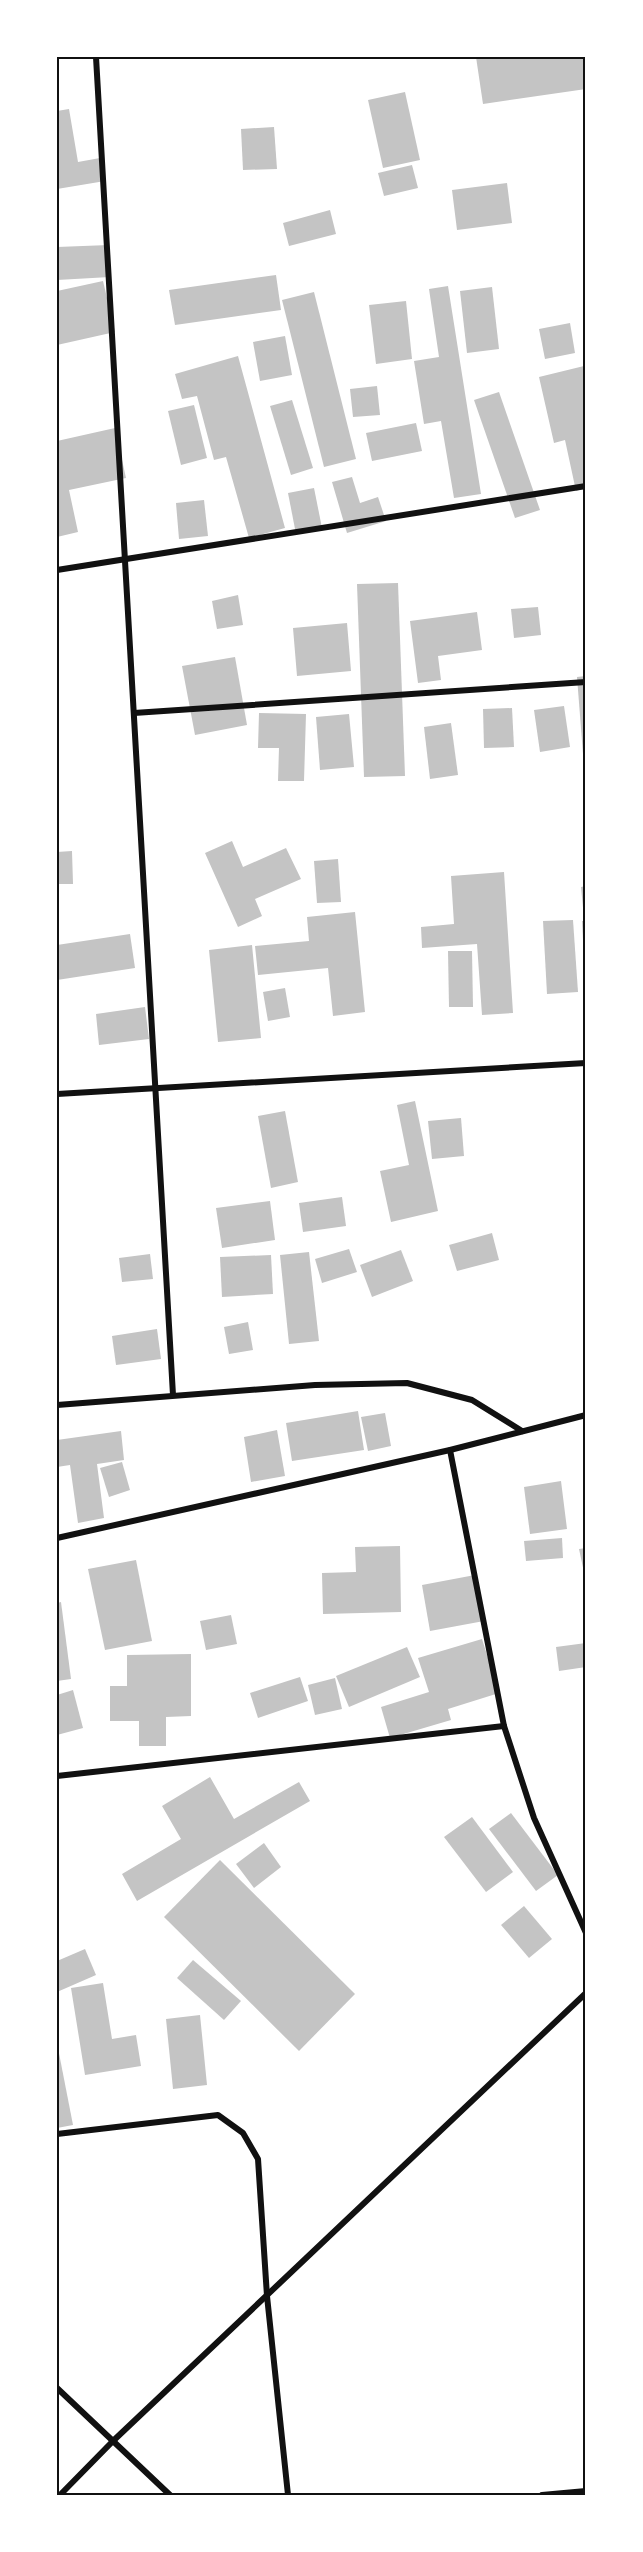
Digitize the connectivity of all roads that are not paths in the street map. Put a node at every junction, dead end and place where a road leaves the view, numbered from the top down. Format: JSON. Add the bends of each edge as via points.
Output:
{"nodes":[{"id":1,"x":96,"y":57,"type":"edge"},
{"id":2,"x":586,"y":486,"type":"edge"},
{"id":3,"x":125,"y":560,"type":"junction"},
{"id":4,"x":57,"y":570,"type":"edge"},
{"id":5,"x":586,"y":682,"type":"edge"},
{"id":6,"x":134,"y":712,"type":"junction"},
{"id":7,"x":586,"y":1063,"type":"edge"},
{"id":8,"x":155,"y":1088,"type":"junction"},
{"id":9,"x":57,"y":1094,"type":"edge"},
{"id":10,"x":173,"y":1395,"type":"junction"},
{"id":11,"x":57,"y":1405,"type":"edge"},
{"id":12,"x":586,"y":1415,"type":"edge"},
{"id":13,"x":522,"y":1431,"type":"junction"},
{"id":14,"x":450,"y":1450,"type":"junction"},
{"id":15,"x":57,"y":1538,"type":"edge"},
{"id":16,"x":504,"y":1726,"type":"junction"},
{"id":17,"x":57,"y":1776,"type":"edge"},
{"id":18,"x":586,"y":1933,"type":"edge"},
{"id":19,"x":586,"y":1992,"type":"edge"},
{"id":20,"x":57,"y":2134,"type":"edge"},
{"id":21,"x":267,"y":2296,"type":"junction"},
{"id":22,"x":57,"y":2388,"type":"edge"},
{"id":23,"x":113,"y":2441,"type":"junction"},
{"id":24,"x":586,"y":2492,"type":"edge"},
{"id":25,"x":60,"y":2495,"type":"edge"},
{"id":26,"x":170,"y":2495,"type":"edge"},
{"id":27,"x":288,"y":2495,"type":"edge"},
{"id":28,"x":542,"y":2495,"type":"edge"}],
"edges":[{"from":1,"to":3,"type":"street"},
{"from":2,"to":3,"type":"street"},
{"from":3,"to":4,"type":"street"},
{"from":3,"to":6,"type":"street"},
{"from":5,"to":6,"type":"street"},
{"from":6,"to":8,"type":"street"},
{"from":7,"to":8,"type":"street"},
{"from":8,"to":9,"type":"street"},
{"from":8,"to":10,"type":"street"},
{"from":10,"to":11,"type":"street"},
{"from":10,"to":13,"type":"street","via":[[407,1383],[472,1400]]},
{"from":12,"to":13,"type":"street"},
{"from":13,"to":14,"type":"street"},
{"from":14,"to":15,"type":"street"},
{"from":14,"to":16,"type":"street"},
{"from":16,"to":17,"type":"street"},
{"from":16,"to":18,"type":"street","via":[[534,1818]]},
{"from":19,"to":21,"type":"street"},
{"from":20,"to":21,"type":"street","via":[[218,2115],[243,2133],[258,2159]]},
{"from":21,"to":23,"type":"street"},
{"from":21,"to":27,"type":"street"},
{"from":22,"to":23,"type":"street"},
{"from":23,"to":25,"type":"street"},
{"from":23,"to":26,"type":"street"},
{"from":24,"to":28,"type":"street"}]}
